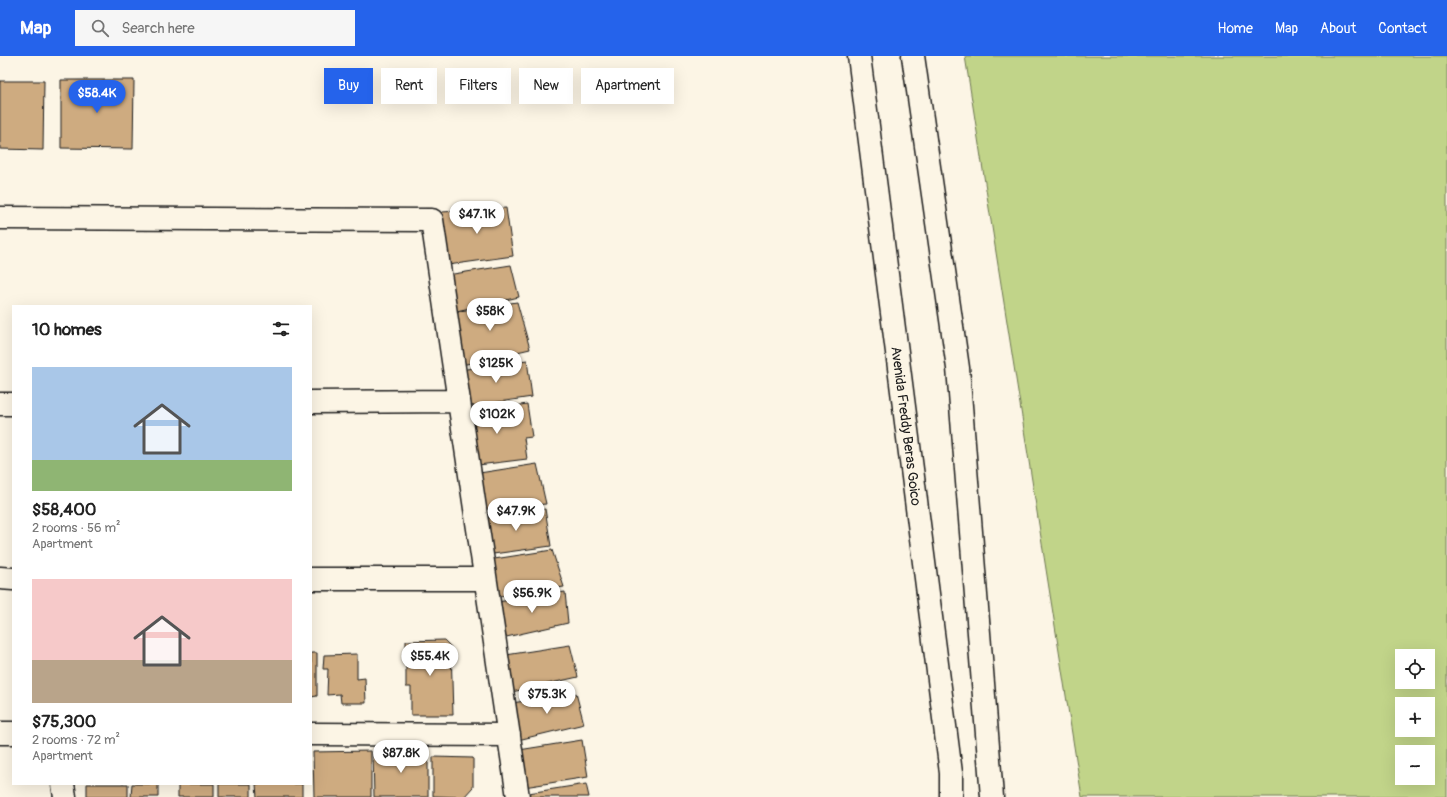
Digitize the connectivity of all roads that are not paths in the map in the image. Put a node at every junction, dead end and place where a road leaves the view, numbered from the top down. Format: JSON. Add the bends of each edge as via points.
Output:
{"nodes":[{"id":1,"x":859,"y":56,"type":"edge"},
{"id":2,"x":913,"y":56,"type":"edge"},
{"id":3,"x":0,"y":218,"type":"edge"},
{"id":4,"x":459,"y":401,"type":"junction"},
{"id":5,"x":312,"y":402,"type":"edge"},
{"id":6,"x":0,"y":404,"type":"edge"},
{"id":7,"x":12,"y":404,"type":"edge"},
{"id":8,"x":0,"y":578,"type":"edge"},
{"id":9,"x":12,"y":579,"type":"edge"},
{"id":10,"x":312,"y":579,"type":"edge"},
{"id":11,"x":485,"y":579,"type":"junction"},
{"id":12,"x":0,"y":733,"type":"edge"},
{"id":13,"x":12,"y":733,"type":"edge"},
{"id":14,"x":312,"y":734,"type":"edge"},
{"id":15,"x":509,"y":735,"type":"junction"},
{"id":16,"x":63,"y":785,"type":"edge"},
{"id":17,"x":65,"y":797,"type":"edge"},
{"id":18,"x":518,"y":797,"type":"edge"},
{"id":19,"x":952,"y":797,"type":"edge"},
{"id":20,"x":992,"y":797,"type":"edge"}],
"edges":[{"from":1,"to":19,"type":"street","name":"Avenida Freddy Beras Goico"},
{"from":2,"to":20,"type":"street","via":[[958,368]]},
{"from":3,"to":4,"type":"street","via":[[432,220]]},
{"from":4,"to":5,"type":"street"},
{"from":4,"to":11,"type":"street"},
{"from":6,"to":7,"type":"street"},
{"from":8,"to":9,"type":"street"},
{"from":10,"to":11,"type":"street"},
{"from":11,"to":15,"type":"street"},
{"from":12,"to":13,"type":"street"},
{"from":14,"to":15,"type":"street"},
{"from":15,"to":18,"type":"street"},
{"from":16,"to":17,"type":"street"}]}
